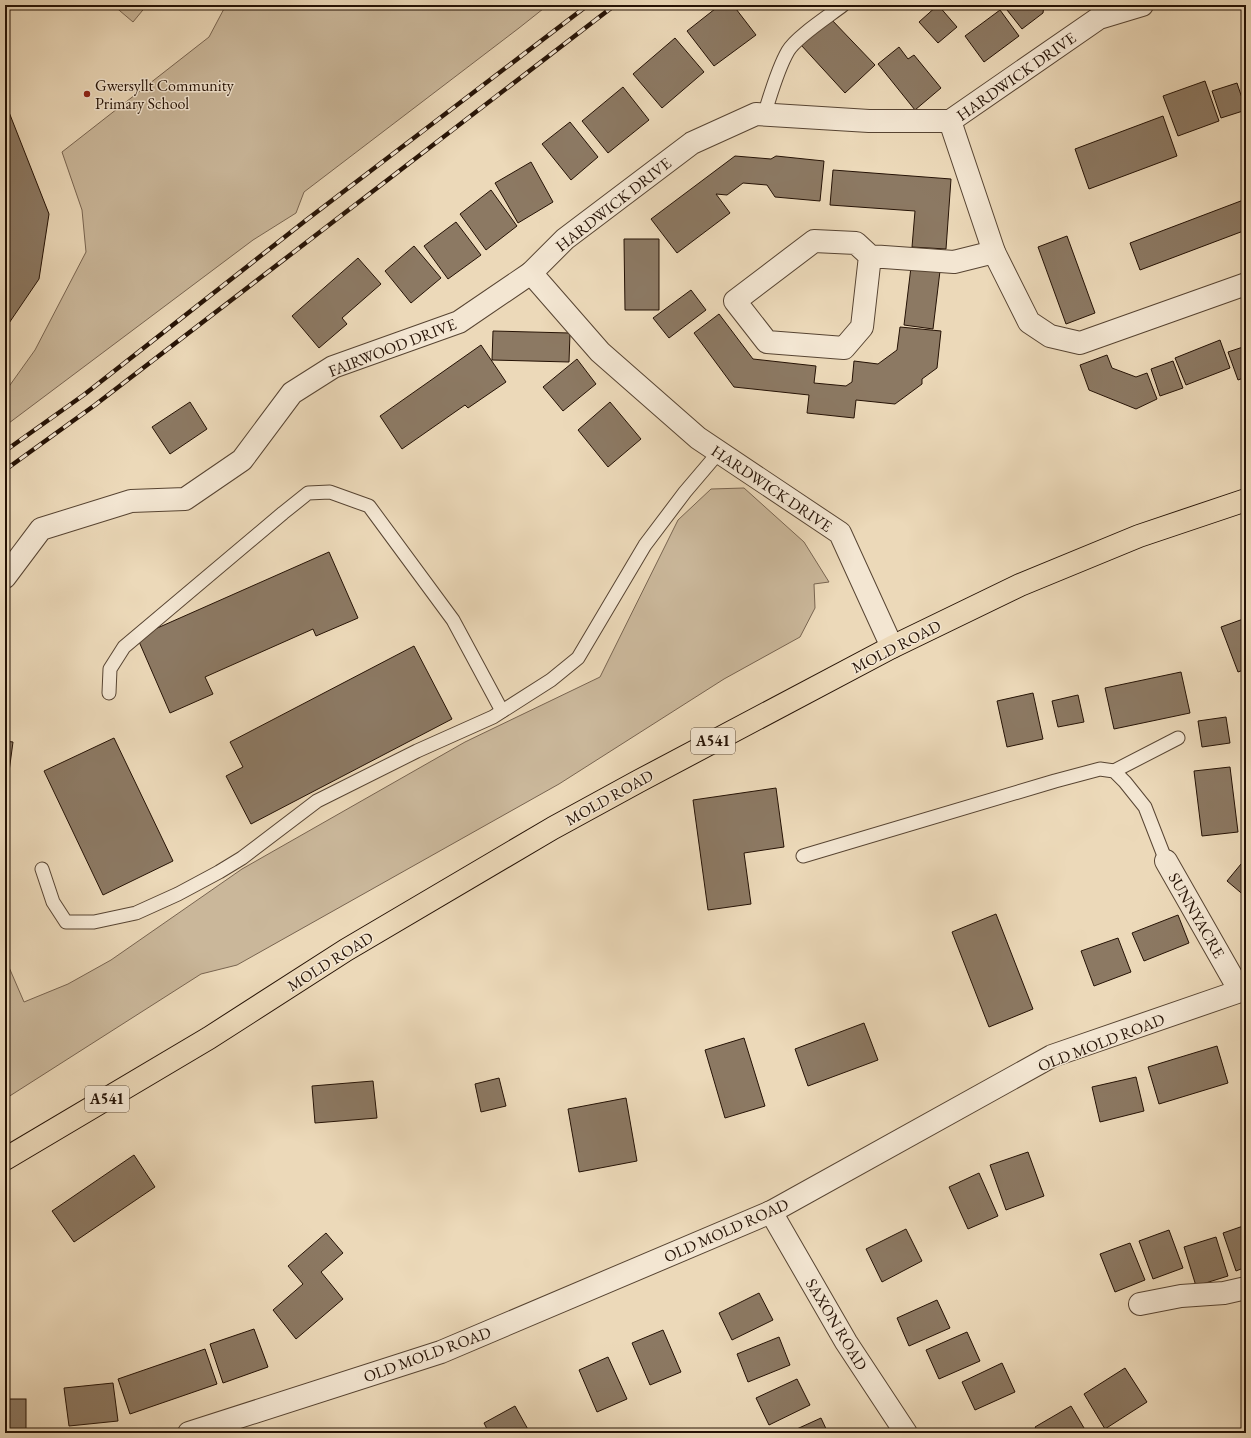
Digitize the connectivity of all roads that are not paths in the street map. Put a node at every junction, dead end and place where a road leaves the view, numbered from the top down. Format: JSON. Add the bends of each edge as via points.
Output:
{"nodes":[{"id":1,"x":843,"y":5,"type":"edge"},
{"id":2,"x":1142,"y":5,"type":"edge"},
{"id":3,"x":1096,"y":12,"type":"edge"},
{"id":4,"x":764,"y":115,"type":"junction"},
{"id":5,"x":950,"y":121,"type":"junction"},
{"id":6,"x":994,"y":252,"type":"junction"},
{"id":7,"x":870,"y":256,"type":"junction"},
{"id":8,"x":531,"y":273,"type":"junction"},
{"id":9,"x":1246,"y":284,"type":"edge"},
{"id":10,"x":719,"y":452,"type":"junction"},
{"id":11,"x":1246,"y":500,"type":"edge"},
{"id":12,"x":5,"y":577,"type":"edge"},
{"id":13,"x":892,"y":647,"type":"junction"},
{"id":14,"x":109,"y":693,"type":"dead end"},
{"id":15,"x":502,"y":710,"type":"junction"},
{"id":16,"x":1178,"y":738,"type":"dead end"},
{"id":17,"x":1114,"y":771,"type":"junction"},
{"id":18,"x":803,"y":856,"type":"dead end"},
{"id":19,"x":1166,"y":861,"type":"joint"},
{"id":20,"x":42,"y":868,"type":"dead end"},
{"id":21,"x":1243,"y":990,"type":"edge"},
{"id":22,"x":5,"y":1159,"type":"edge"},
{"id":23,"x":771,"y":1212,"type":"junction"},
{"id":24,"x":1246,"y":1288,"type":"edge"},
{"id":25,"x":1140,"y":1304,"type":"dead end"},
{"id":26,"x":189,"y":1433,"type":"edge"},
{"id":27,"x":906,"y":1433,"type":"edge"}],
"edges":[{"from":1,"to":4,"type":"lane","via":[[806,33],[789,50],[777,74]]},
{"from":2,"to":3,"type":"street","name":"HARDWICK DRIVE"},
{"from":3,"to":5,"type":"street","name":"HARDWICK DRIVE"},
{"from":4,"to":5,"type":"street","name":"HARDWICK DRIVE","via":[[869,121]]},
{"from":4,"to":8,"type":"street","name":"HARDWICK DRIVE","via":[[756,114],[692,143],[564,239]]},
{"from":5,"to":6,"type":"street"},
{"from":6,"to":7,"type":"street","via":[[954,262]]},
{"from":6,"to":9,"type":"street","via":[[1029,322],[1050,336],[1080,343]]},
{"from":7,"to":7,"type":"street","via":[[862,327],[844,348],[767,342],[735,301],[814,241],[856,243]]},
{"from":8,"to":10,"type":"street","name":"HARDWICK DRIVE","via":[[600,352],[698,438]]},
{"from":8,"to":12,"type":"street","name":"FAIRWOOD DRIVE","via":[[459,322],[327,370],[292,393],[242,460],[185,499],[131,501],[41,529]]},
{"from":10,"to":13,"type":"street","name":"HARDWICK DRIVE","via":[[840,533]]},
{"from":10,"to":15,"type":"lane","via":[[645,545],[578,658],[551,680]]},
{"from":11,"to":13,"type":"main road","name":"MOLD ROAD","number":"A541","via":[[1139,536],[1020,586]]},
{"from":13,"to":22,"type":"main road","name":"MOLD ROAD","number":"A541","via":[[554,828],[346,950],[209,1038]]},
{"from":14,"to":15,"type":"lane","via":[[110,669],[124,647],[308,493],[330,492],[368,506],[453,620]]},
{"from":15,"to":20,"type":"lane","via":[[493,717],[417,751],[317,801],[242,858],[178,894],[136,913],[94,922],[66,922],[53,902]]},
{"from":16,"to":17,"type":"lane"},
{"from":17,"to":18,"type":"lane","via":[[1100,769],[1055,781]]},
{"from":17,"to":19,"type":"lane","via":[[1145,807]]},
{"from":19,"to":21,"type":"street","name":"SUNNYACRE"},
{"from":21,"to":23,"type":"street","name":"OLD MOLD ROAD","via":[[1052,1056]]},
{"from":23,"to":26,"type":"street","name":"OLD MOLD ROAD","via":[[441,1352]]},
{"from":23,"to":27,"type":"street","name":"SAXON ROAD","via":[[846,1342]]},
{"from":24,"to":25,"type":"street"}]}
